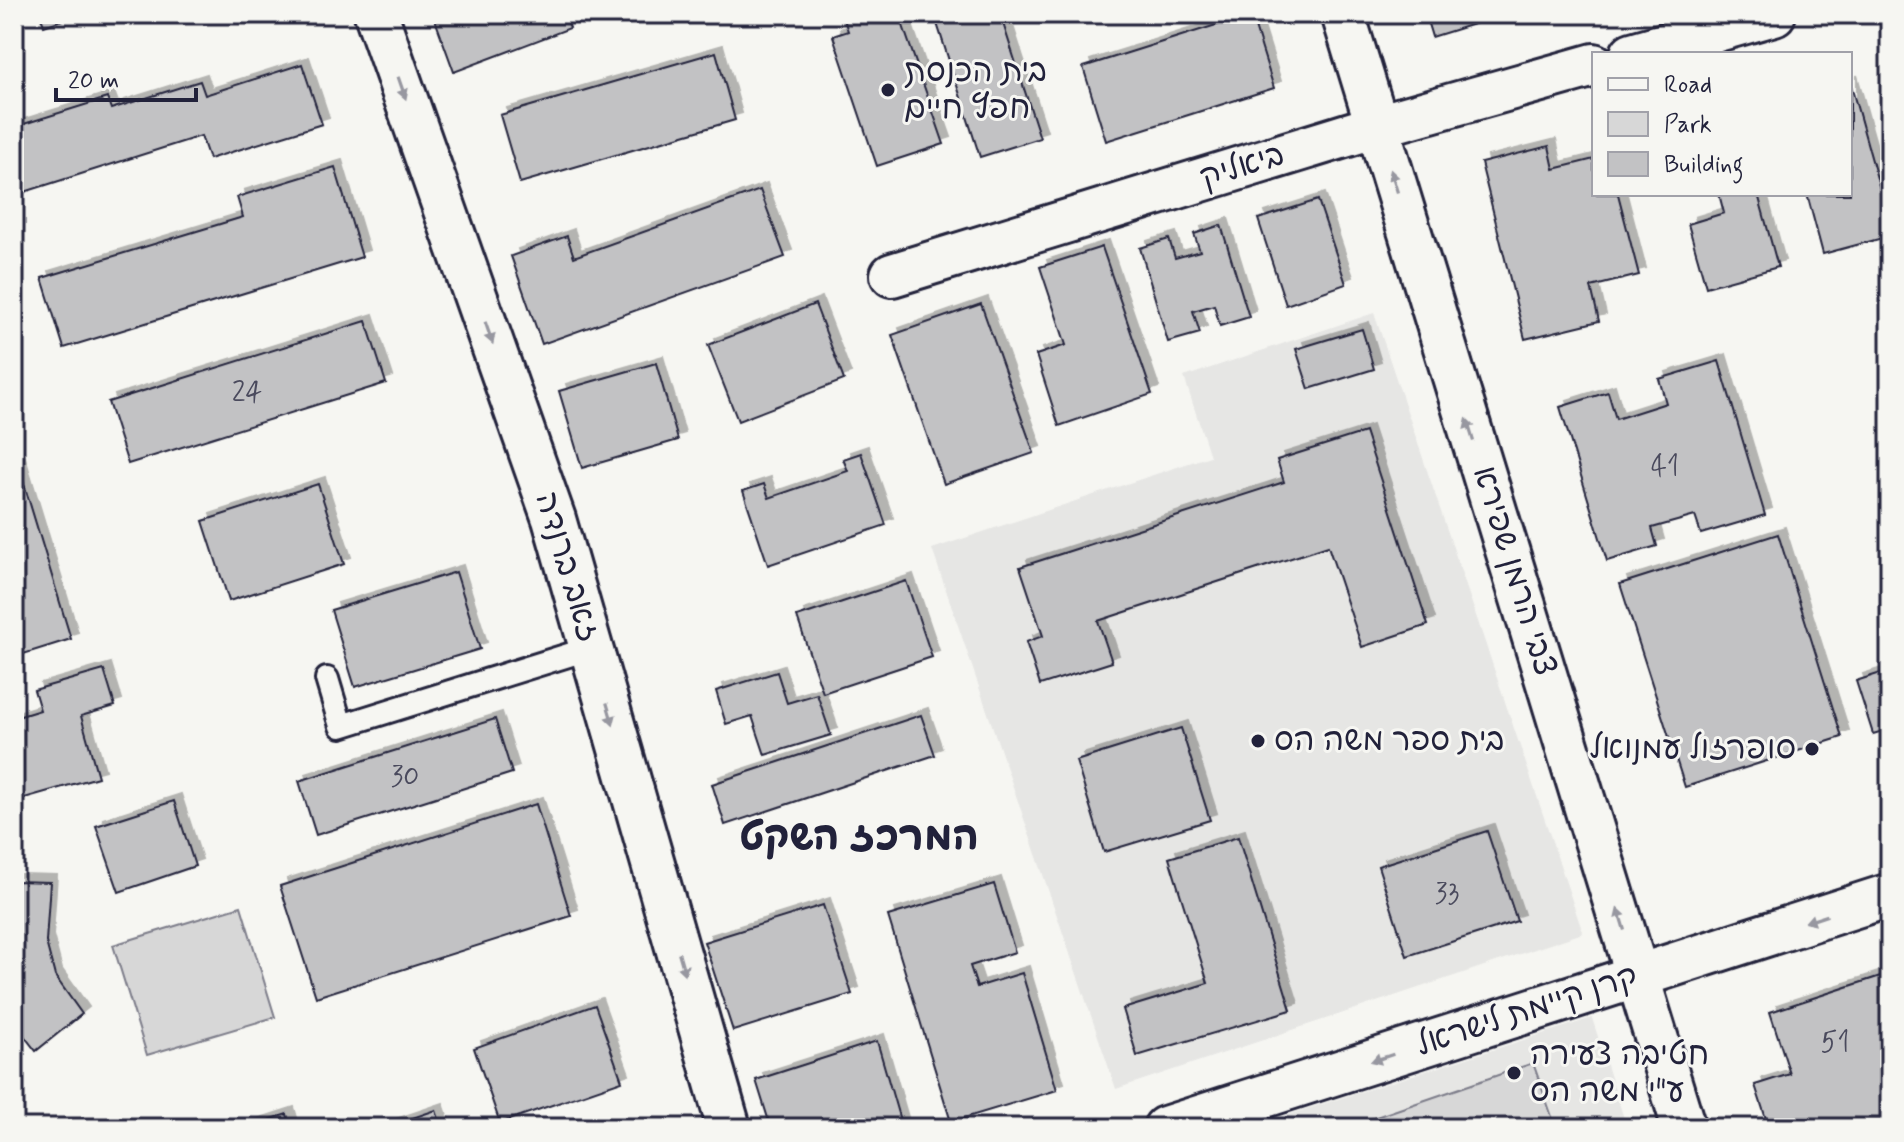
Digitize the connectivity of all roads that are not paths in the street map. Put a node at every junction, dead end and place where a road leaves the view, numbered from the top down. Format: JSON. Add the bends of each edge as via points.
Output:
{"nodes":[{"id":1,"x":376,"y":14,"type":"edge"},
{"id":2,"x":1343,"y":14,"type":"edge"},
{"id":3,"x":1774,"y":14,"type":"edge"},
{"id":4,"x":1639,"y":52,"type":"edge"},
{"id":5,"x":1592,"y":66,"type":"edge"},
{"id":6,"x":1377,"y":126,"type":"junction"},
{"id":7,"x":892,"y":275,"type":"dead end"},
{"id":8,"x":591,"y":648,"type":"junction"},
{"id":9,"x":327,"y":679,"type":"dead end"},
{"id":10,"x":1890,"y":895,"type":"edge"},
{"id":11,"x":1638,"y":976,"type":"junction"},
{"id":12,"x":729,"y":1128,"type":"edge"},
{"id":13,"x":1165,"y":1128,"type":"edge"},
{"id":14,"x":1684,"y":1128,"type":"edge"}],
"edges":[{"from":1,"to":8,"type":"street","name":"זאב ברנדה","one_way":true,"via":[[554,519]]},
{"from":2,"to":6,"type":"street","name":"צבי הרמן שפירא"},
{"from":3,"to":4,"type":"street"},
{"from":5,"to":6,"type":"street","name":"ביאליק"},
{"from":6,"to":7,"type":"street","name":"ביאליק"},
{"from":11,"to":6,"type":"street","name":"צבי הרמן שפירא","one_way":true},
{"from":8,"to":9,"type":"lane","via":[[341,726]]},
{"from":8,"to":12,"type":"street","name":"זאב ברנדה","one_way":true},
{"from":10,"to":11,"type":"street","name":"קרן קיימת לישראל","one_way":true},
{"from":11,"to":13,"type":"street","name":"קרן קיימת לישראל","one_way":true},
{"from":11,"to":14,"type":"street","name":"צבי הרמן שפירא"}]}
